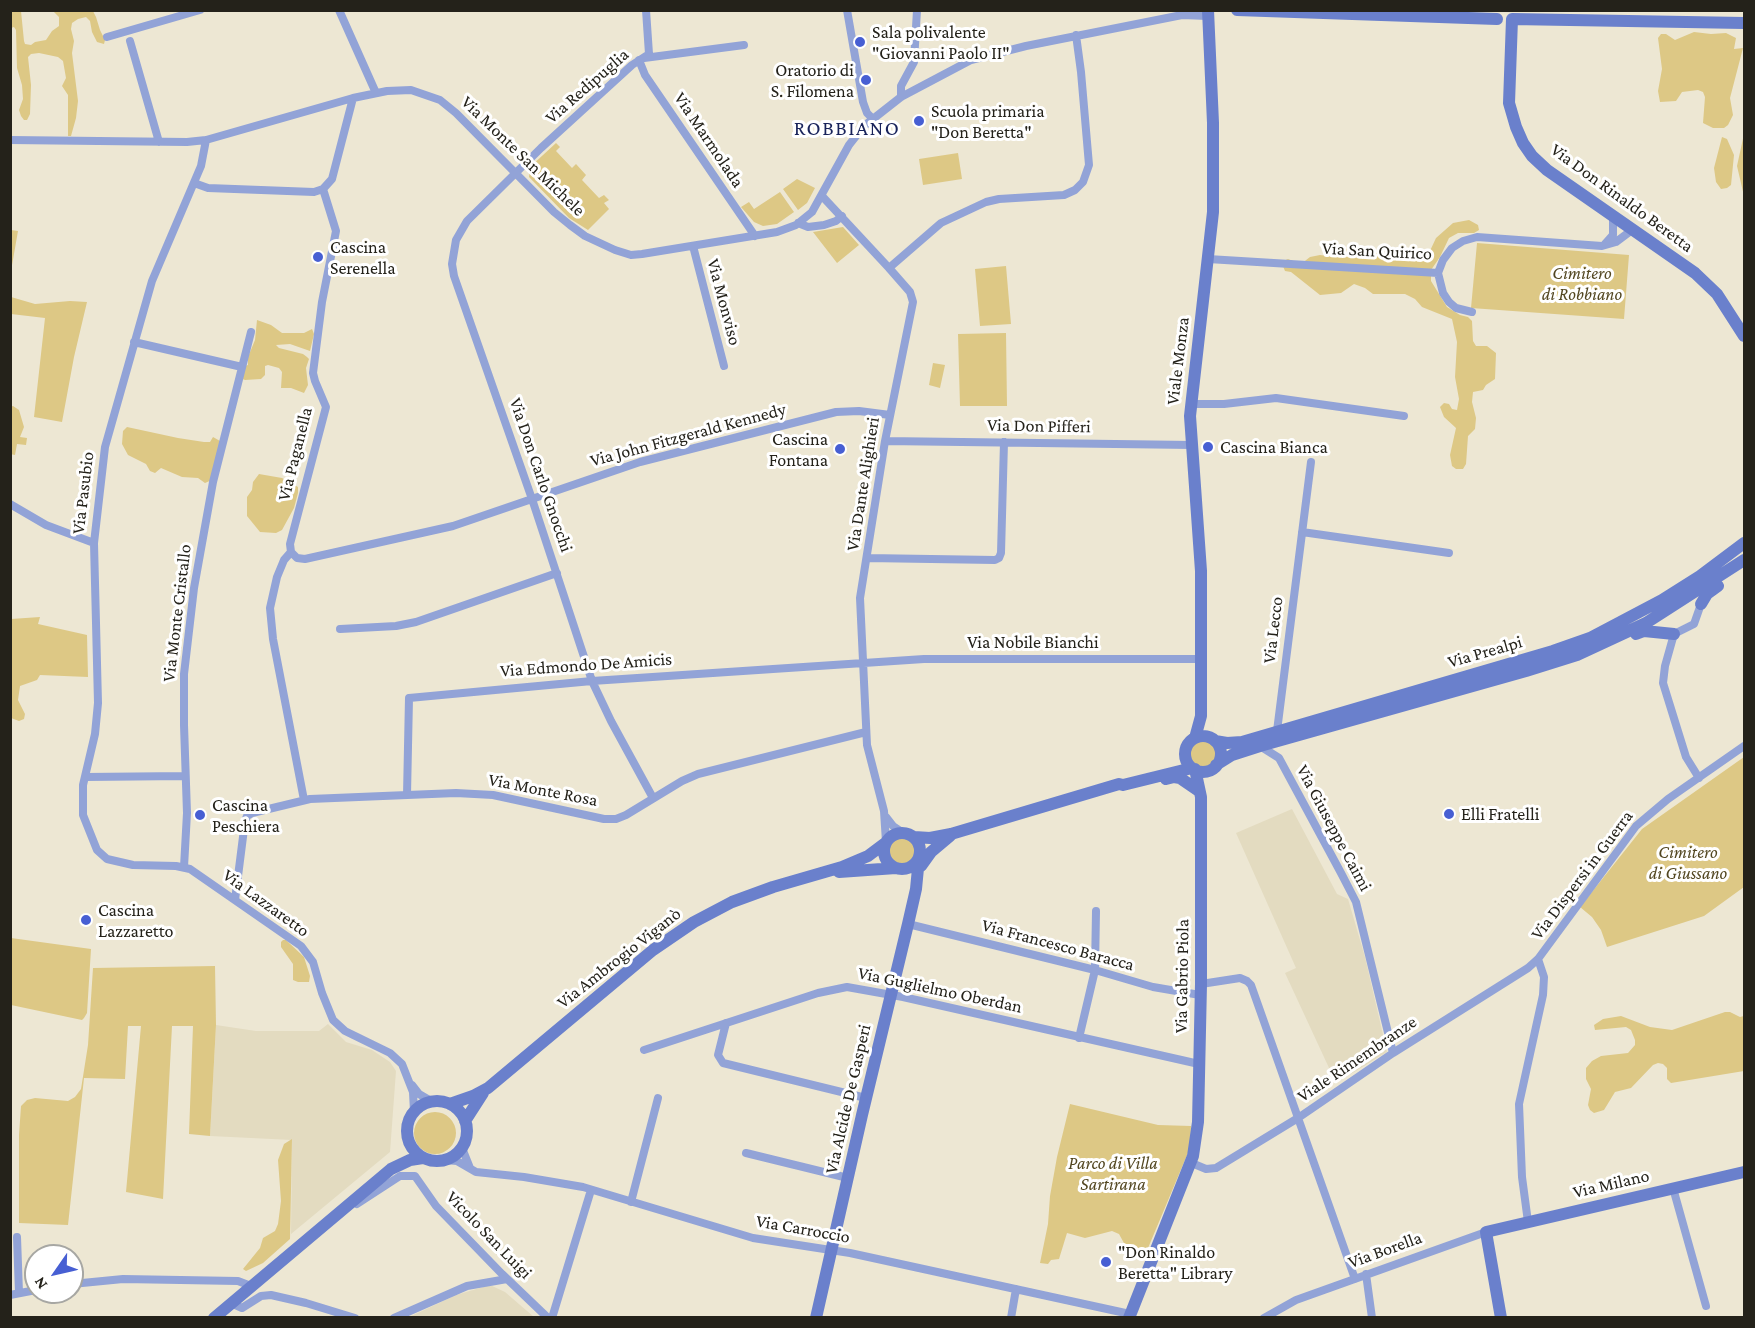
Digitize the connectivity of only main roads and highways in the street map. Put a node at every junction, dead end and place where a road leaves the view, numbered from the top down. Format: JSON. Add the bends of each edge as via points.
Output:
{"nodes":[{"id":1,"x":1236,"y":10,"type":"edge"},
{"id":2,"x":1482,"y":10,"type":"edge"},
{"id":3,"x":1529,"y":10,"type":"edge"},
{"id":4,"x":1208,"y":13,"type":"edge"},
{"id":5,"x":1504,"y":16,"type":"edge"},
{"id":6,"x":1465,"y":18,"type":"junction"},
{"id":7,"x":1542,"y":20,"type":"junction"},
{"id":8,"x":1744,"y":23,"type":"edge"},
{"id":9,"x":1744,"y":336,"type":"edge"},
{"id":10,"x":1744,"y":543,"type":"edge"},
{"id":11,"x":1744,"y":560,"type":"edge"},
{"id":12,"x":1732,"y":569,"type":"junction"},
{"id":13,"x":1701,"y":604,"type":"road end"},
{"id":14,"x":1674,"y":634,"type":"road end"},
{"id":15,"x":1612,"y":640,"type":"junction"},
{"id":16,"x":1201,"y":716,"type":"junction"},
{"id":17,"x":1278,"y":735,"type":"junction"},
{"id":18,"x":1195,"y":738,"type":"junction"},
{"id":19,"x":1213,"y":740,"type":"junction"},
{"id":20,"x":1186,"y":748,"type":"junction"},
{"id":21,"x":1212,"y":768,"type":"junction"},
{"id":22,"x":1193,"y":769,"type":"junction"},
{"id":23,"x":1125,"y":784,"type":"junction"},
{"id":24,"x":1200,"y":794,"type":"junction"},
{"id":25,"x":951,"y":834,"type":"junction"},
{"id":26,"x":908,"y":835,"type":"junction"},
{"id":27,"x":885,"y":843,"type":"junction"},
{"id":28,"x":920,"y":855,"type":"junction"},
{"id":29,"x":899,"y":869,"type":"junction"},
{"id":30,"x":918,"y":873,"type":"junction"},
{"id":31,"x":823,"y":874,"type":"junction"},
{"id":32,"x":916,"y":889,"type":"junction"},
{"id":33,"x":488,"y":1088,"type":"junction"},
{"id":34,"x":450,"y":1104,"type":"junction"},
{"id":35,"x":465,"y":1121,"type":"junction"},
{"id":36,"x":407,"y":1133,"type":"junction"},
{"id":37,"x":423,"y":1158,"type":"junction"},
{"id":38,"x":391,"y":1169,"type":"junction"},
{"id":39,"x":1744,"y":1172,"type":"edge"},
{"id":40,"x":1130,"y":1316,"type":"edge"},
{"id":41,"x":214,"y":1317,"type":"edge"},
{"id":42,"x":816,"y":1317,"type":"edge"},
{"id":43,"x":1501,"y":1317,"type":"edge"}],
"edges":[{"from":1,"to":6,"type":"main road"},
{"from":2,"to":6,"type":"main road"},
{"from":3,"to":7,"type":"main road"},
{"from":4,"to":16,"type":"main road","name":"Viale Monza","via":[[1213,203],[1191,404],[1201,560]]},
{"from":5,"to":6,"type":"main road"},
{"from":5,"to":7,"type":"main road"},
{"from":5,"to":9,"type":"main road","name":"Via Don Rinaldo Beretta","via":[[1510,39],[1509,103],[1515,128],[1532,156],[1695,273],[1717,294]]},
{"from":7,"to":8,"type":"main road"},
{"from":10,"to":17,"type":"main road","name":"Via Prealpi","via":[[1662,600],[1590,638]]},
{"from":11,"to":12,"type":"main road","name":"Via Prealpi"},
{"from":12,"to":13,"type":"main road"},
{"from":12,"to":15,"type":"main road","name":"Via Prealpi"},
{"from":14,"to":15,"type":"main road","via":[[1644,631]]},
{"from":15,"to":17,"type":"main road","name":"Via Prealpi","via":[[1535,669]]},
{"from":16,"to":18,"type":"main road","name":"Viale Monza"},
{"from":16,"to":19,"type":"main road","name":"Viale Monza"},
{"from":17,"to":19,"type":"main road","name":"Via Prealpi","via":[[1242,742]]},
{"from":17,"to":21,"type":"main road","name":"Via Prealpi"},
{"from":18,"to":19,"type":"main road"},
{"from":18,"to":20,"type":"main road"},
{"from":19,"to":21,"type":"main road","via":[[1220,753]]},
{"from":20,"to":22,"type":"main road","via":[[1186,760]]},
{"from":20,"to":23,"type":"main road","via":[[1166,767],[1122,781]]},
{"from":21,"to":22,"type":"main road"},
{"from":21,"to":24,"type":"main road","name":"Via Gabrio Piola"},
{"from":22,"to":23,"type":"main road"},
{"from":22,"to":24,"type":"main road","name":"Via Gabrio Piola"},
{"from":23,"to":24,"type":"main road","via":[[1174,777],[1186,781]]},
{"from":23,"to":25,"type":"main road"},
{"from":24,"to":40,"type":"main road","name":"Via Gabrio Piola","via":[[1198,1122],[1192,1166]]},
{"from":25,"to":26,"type":"main road","via":[[930,838]]},
{"from":25,"to":28,"type":"main road","via":[[930,844]]},
{"from":25,"to":30,"type":"main road","via":[[925,858]]},
{"from":26,"to":27,"type":"main road","via":[[892,835]]},
{"from":26,"to":28,"type":"main road","via":[[920,846]]},
{"from":27,"to":29,"type":"main road","via":[[884,856]]},
{"from":27,"to":31,"type":"main road","name":"Via Ambrogio Viganò","via":[[861,859]]},
{"from":28,"to":29,"type":"main road","via":[[912,866]]},
{"from":28,"to":30,"type":"main road","name":"Via Alcide De Gasperi"},
{"from":29,"to":31,"type":"main road","name":"Via Ambrogio Viganò"},
{"from":29,"to":32,"type":"main road","via":[[910,877]]},
{"from":30,"to":32,"type":"main road","name":"Via Alcide De Gasperi"},
{"from":31,"to":33,"type":"main road","name":"Via Ambrogio Viganò","via":[[732,902],[675,933]]},
{"from":32,"to":42,"type":"main road","name":"Via Alcide De Gasperi"},
{"from":33,"to":34,"type":"main road","name":"Via Ambrogio Viganò"},
{"from":33,"to":35,"type":"main road","name":"Via Ambrogio Viganò"},
{"from":34,"to":35,"type":"main road"},
{"from":34,"to":36,"type":"main road","name":"Via Ambrogio Viganò","via":[[425,1103],[414,1112]]},
{"from":35,"to":37,"type":"main road","name":"Via Ambrogio Viganò","via":[[467,1130],[457,1153],[445,1160]]},
{"from":36,"to":37,"type":"main road","via":[[412,1148]]},
{"from":36,"to":38,"type":"main road"},
{"from":37,"to":38,"type":"main road"},
{"from":38,"to":41,"type":"main road"},
{"from":39,"to":43,"type":"main road","name":"Via Milano","via":[[1486,1232]]}]}
